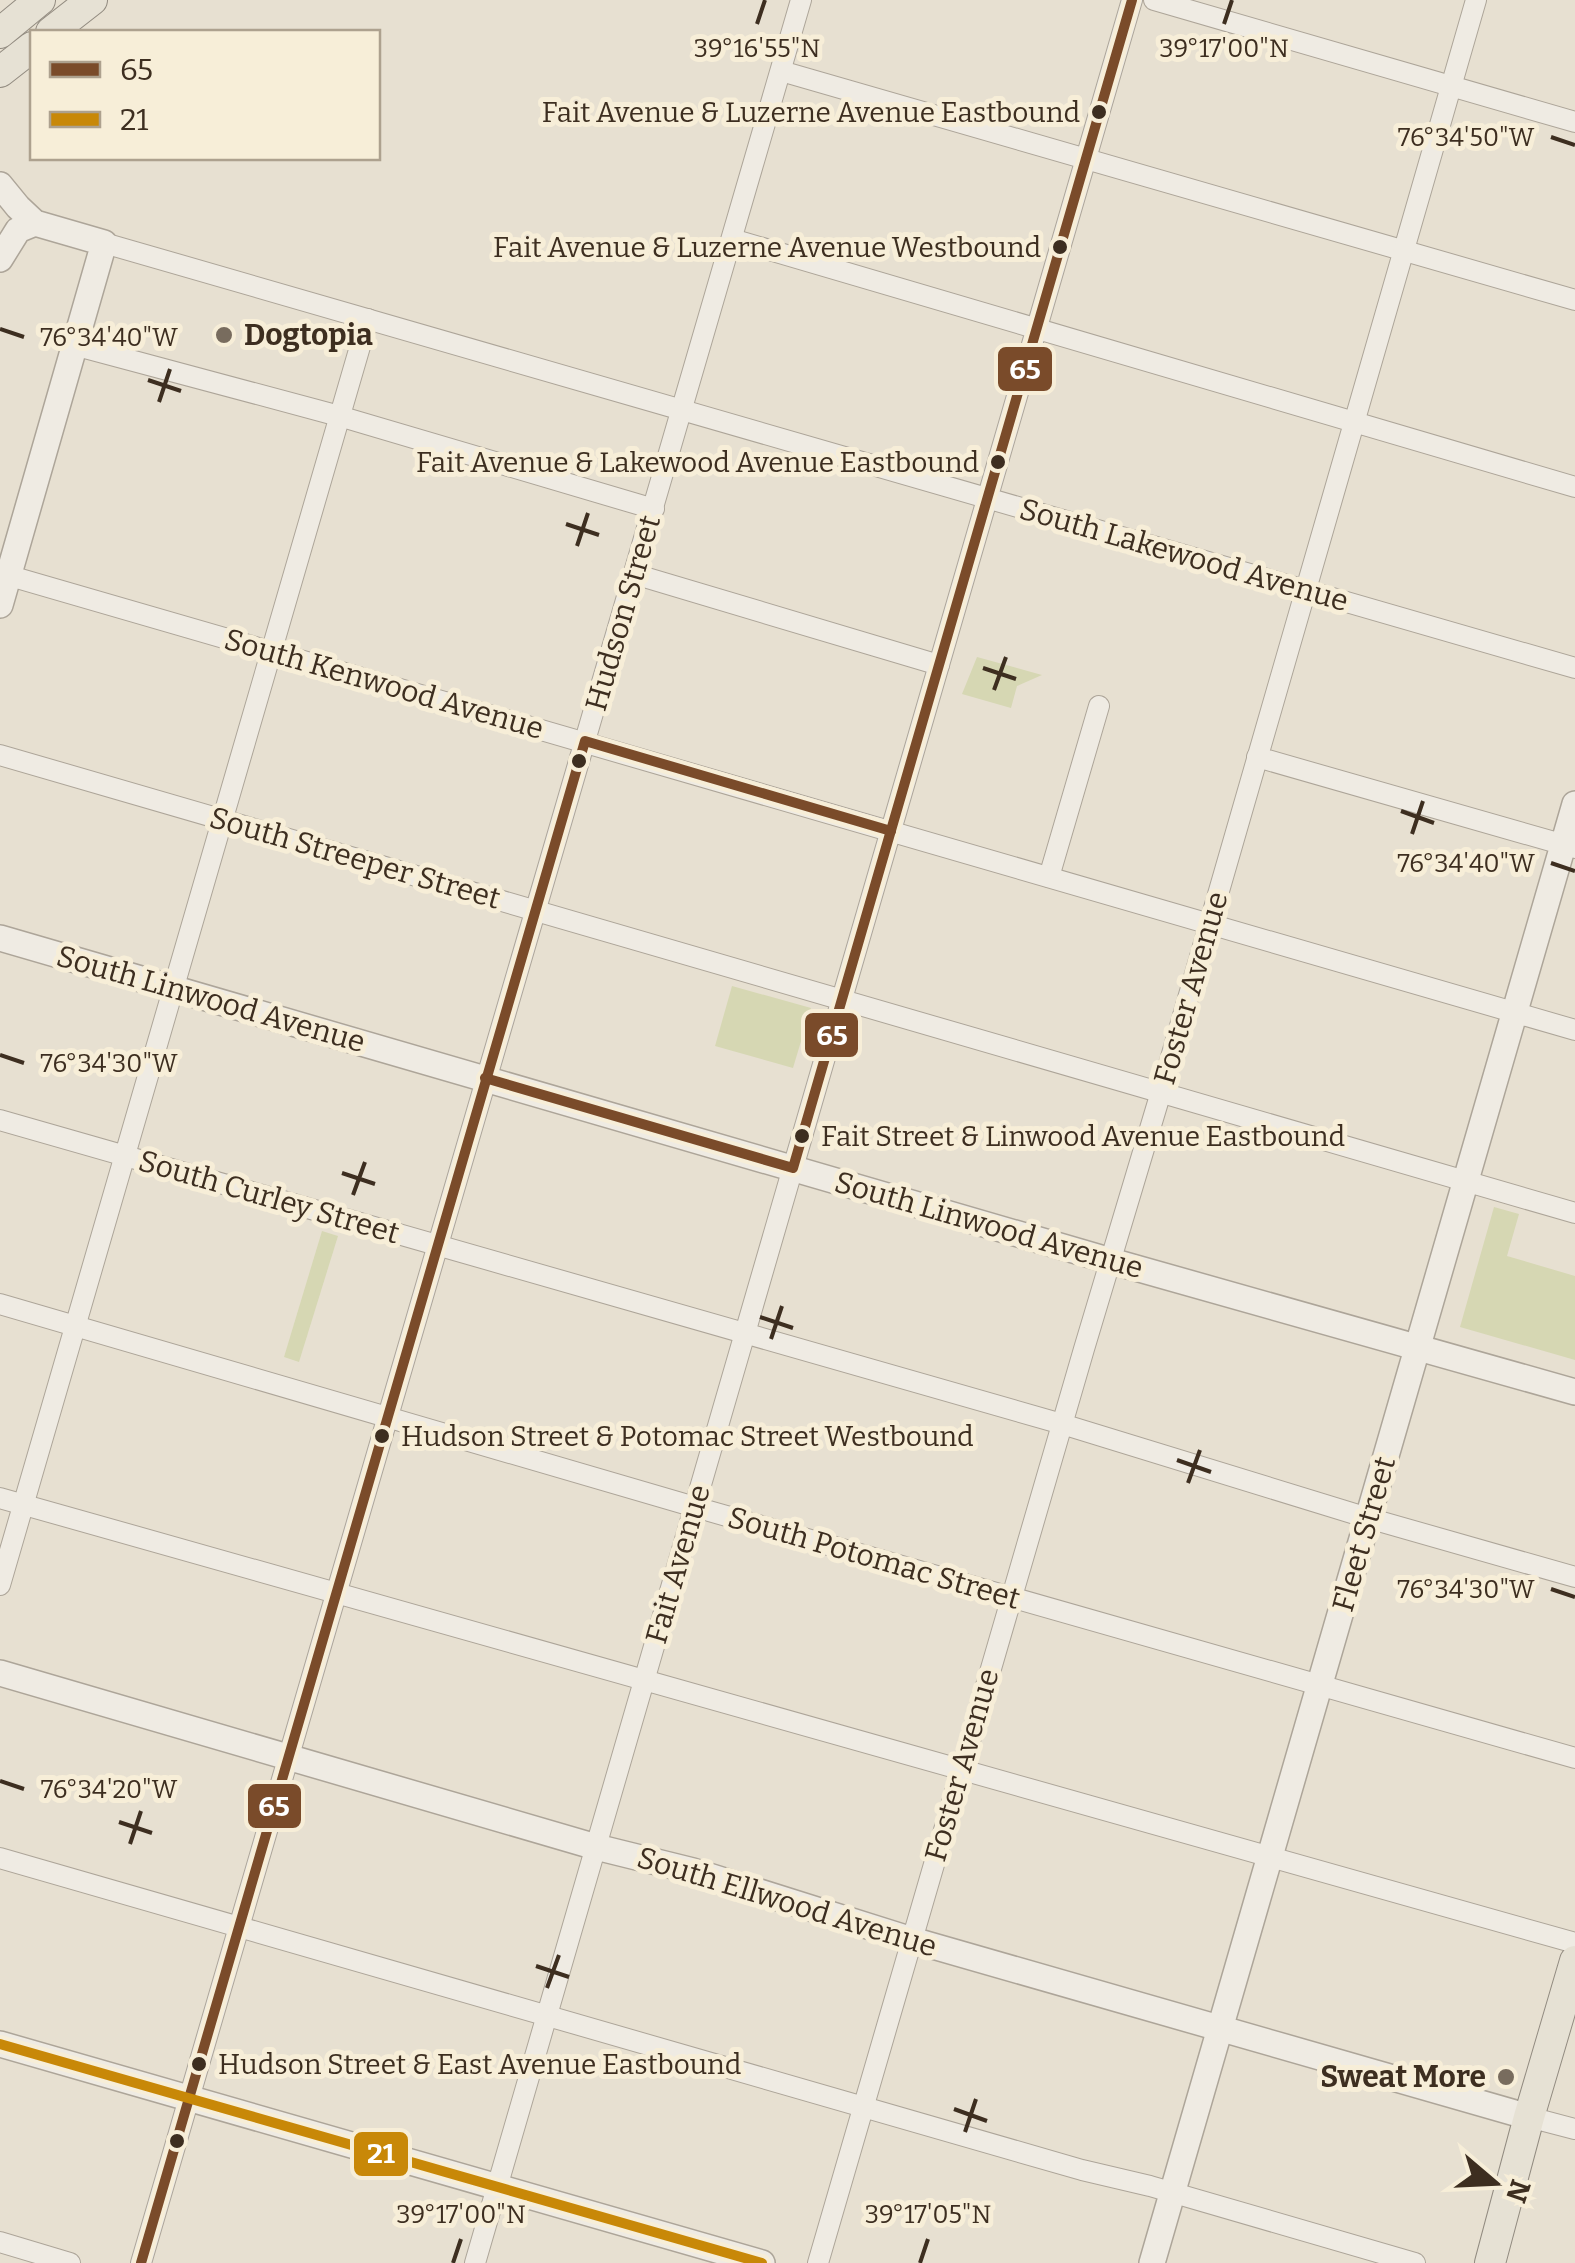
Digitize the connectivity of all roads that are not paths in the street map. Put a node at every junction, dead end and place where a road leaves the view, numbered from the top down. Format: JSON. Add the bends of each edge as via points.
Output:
{"nodes":[{"id":1,"x":40,"y":0,"type":"edge"},
{"id":2,"x":92,"y":0,"type":"edge"},
{"id":3,"x":801,"y":0,"type":"edge"},
{"id":4,"x":1132,"y":0,"type":"edge"},
{"id":5,"x":1154,"y":0,"type":"edge"},
{"id":6,"x":1476,"y":0,"type":"edge"},
{"id":7,"x":53,"y":30,"type":"edge"},
{"id":8,"x":0,"y":33,"type":"edge"},
{"id":9,"x":30,"y":49,"type":"edge"},
{"id":10,"x":0,"y":72,"type":"edge"},
{"id":11,"x":784,"y":72,"type":"junction"},
{"id":12,"x":1452,"y":86,"type":"junction"},
{"id":13,"x":1575,"y":122,"type":"edge"},
{"id":14,"x":1086,"y":159,"type":"junction"},
{"id":15,"x":0,"y":186,"type":"edge"},
{"id":16,"x":35,"y":223,"type":"junction"},
{"id":17,"x":732,"y":239,"type":"junction"},
{"id":18,"x":104,"y":242,"type":"junction"},
{"id":19,"x":1404,"y":251,"type":"junction"},
{"id":20,"x":0,"y":256,"type":"edge"},
{"id":21,"x":1575,"y":300,"type":"edge"},
{"id":22,"x":368,"y":319,"type":"junction"},
{"id":23,"x":1037,"y":328,"type":"junction"},
{"id":24,"x":74,"y":344,"type":"junction"},
{"id":25,"x":683,"y":410,"type":"junction"},
{"id":26,"x":340,"y":416,"type":"junction"},
{"id":27,"x":1354,"y":420,"type":"junction"},
{"id":28,"x":1575,"y":486,"type":"edge"},
{"id":29,"x":988,"y":498,"type":"junction"},
{"id":30,"x":654,"y":509,"type":"junction"},
{"id":31,"x":4,"y":574,"type":"edge"},
{"id":32,"x":634,"y":574,"type":"junction"},
{"id":33,"x":1305,"y":590,"type":"junction"},
{"id":34,"x":0,"y":605,"type":"edge"},
{"id":35,"x":271,"y":651,"type":"junction"},
{"id":36,"x":939,"y":665,"type":"junction"},
{"id":37,"x":1575,"y":668,"type":"edge"},
{"id":38,"x":1099,"y":706,"type":"dead end"},
{"id":39,"x":585,"y":742,"type":"junction"},
{"id":40,"x":0,"y":755,"type":"edge"},
{"id":41,"x":1256,"y":756,"type":"junction"},
{"id":42,"x":1575,"y":804,"type":"edge"},
{"id":43,"x":223,"y":820,"type":"junction"},
{"id":44,"x":891,"y":830,"type":"junction"},
{"id":45,"x":1569,"y":847,"type":"edge"},
{"id":46,"x":1050,"y":877,"type":"junction"},
{"id":47,"x":535,"y":910,"type":"junction"},
{"id":48,"x":1209,"y":923,"type":"junction"},
{"id":49,"x":0,"y":938,"type":"edge"},
{"id":50,"x":174,"y":988,"type":"junction"},
{"id":51,"x":842,"y":1000,"type":"junction"},
{"id":52,"x":1514,"y":1012,"type":"junction"},
{"id":53,"x":1575,"y":1030,"type":"edge"},
{"id":54,"x":485,"y":1078,"type":"junction"},
{"id":55,"x":1161,"y":1092,"type":"junction"},
{"id":56,"x":0,"y":1120,"type":"edge"},
{"id":57,"x":125,"y":1156,"type":"junction"},
{"id":58,"x":793,"y":1168,"type":"junction"},
{"id":59,"x":1466,"y":1181,"type":"junction"},
{"id":60,"x":1575,"y":1213,"type":"edge"},
{"id":61,"x":437,"y":1245,"type":"junction"},
{"id":62,"x":1110,"y":1261,"type":"junction"},
{"id":63,"x":0,"y":1304,"type":"edge"},
{"id":64,"x":75,"y":1326,"type":"junction"},
{"id":65,"x":745,"y":1333,"type":"junction"},
{"id":66,"x":1418,"y":1346,"type":"junction"},
{"id":67,"x":1575,"y":1392,"type":"edge"},
{"id":68,"x":387,"y":1416,"type":"junction"},
{"id":69,"x":1062,"y":1424,"type":"junction"},
{"id":70,"x":0,"y":1498,"type":"edge"},
{"id":71,"x":24,"y":1504,"type":"junction"},
{"id":72,"x":694,"y":1507,"type":"junction"},
{"id":73,"x":1368,"y":1518,"type":"junction"},
{"id":74,"x":1575,"y":1577,"type":"edge"},
{"id":75,"x":0,"y":1585,"type":"edge"},
{"id":76,"x":336,"y":1592,"type":"junction"},
{"id":77,"x":1012,"y":1596,"type":"junction"},
{"id":78,"x":0,"y":1674,"type":"edge"},
{"id":79,"x":644,"y":1680,"type":"junction"},
{"id":80,"x":1320,"y":1686,"type":"junction"},
{"id":81,"x":287,"y":1758,"type":"junction"},
{"id":82,"x":1575,"y":1758,"type":"edge"},
{"id":83,"x":961,"y":1770,"type":"junction"},
{"id":84,"x":596,"y":1847,"type":"junction"},
{"id":85,"x":1270,"y":1856,"type":"junction"},
{"id":86,"x":0,"y":1858,"type":"edge"},
{"id":87,"x":238,"y":1927,"type":"junction"},
{"id":88,"x":912,"y":1940,"type":"junction"},
{"id":89,"x":1575,"y":1942,"type":"edge"},
{"id":90,"x":1575,"y":1960,"type":"edge"},
{"id":91,"x":546,"y":2016,"type":"junction"},
{"id":92,"x":1220,"y":2028,"type":"junction"},
{"id":93,"x":0,"y":2044,"type":"edge"},
{"id":94,"x":188,"y":2098,"type":"junction"},
{"id":95,"x":864,"y":2108,"type":"junction"},
{"id":96,"x":1529,"y":2117,"type":"junction"},
{"id":97,"x":1575,"y":2129,"type":"edge"},
{"id":98,"x":497,"y":2187,"type":"junction"},
{"id":99,"x":1173,"y":2193,"type":"junction"},
{"id":100,"x":0,"y":2242,"type":"edge"},
{"id":101,"x":70,"y":2263,"type":"edge"},
{"id":102,"x":141,"y":2263,"type":"edge"},
{"id":103,"x":475,"y":2263,"type":"edge"},
{"id":104,"x":762,"y":2263,"type":"edge"},
{"id":105,"x":818,"y":2263,"type":"edge"},
{"id":106,"x":1152,"y":2263,"type":"edge"},
{"id":107,"x":1415,"y":2263,"type":"edge"},
{"id":108,"x":1490,"y":2263,"type":"edge"}],
"edges":[{"from":1,"to":8,"type":"main road"},
{"from":2,"to":7,"type":"main road"},
{"from":3,"to":11,"type":"street","name":"Hudson Street"},
{"from":4,"to":14,"type":"street","name":"Fait Avenue"},
{"from":5,"to":12,"type":"street"},
{"from":6,"to":12,"type":"street","name":"Foster Avenue"},
{"from":9,"to":10,"type":"main road"},
{"from":11,"to":14,"type":"street"},
{"from":11,"to":17,"type":"street","name":"Hudson Street"},
{"from":12,"to":13,"type":"street"},
{"from":12,"to":19,"type":"street","name":"Foster Avenue"},
{"from":14,"to":19,"type":"street"},
{"from":14,"to":23,"type":"street","name":"Fait Avenue"},
{"from":15,"to":16,"type":"street"},
{"from":16,"to":18,"type":"street","name":"South Lakewood Avenue"},
{"from":16,"to":20,"type":"street","via":[[18,230]]},
{"from":17,"to":23,"type":"street"},
{"from":17,"to":25,"type":"street","name":"Hudson Street"},
{"from":18,"to":22,"type":"street","name":"South Lakewood Avenue"},
{"from":18,"to":24,"type":"street"},
{"from":19,"to":21,"type":"street"},
{"from":19,"to":27,"type":"street","name":"Foster Avenue"},
{"from":22,"to":25,"type":"street","name":"South Lakewood Avenue"},
{"from":22,"to":26,"type":"street"},
{"from":23,"to":27,"type":"street"},
{"from":23,"to":29,"type":"street","name":"Fait Avenue"},
{"from":24,"to":26,"type":"street"},
{"from":24,"to":31,"type":"street"},
{"from":25,"to":29,"type":"street","name":"South Lakewood Avenue"},
{"from":25,"to":30,"type":"street","name":"Hudson Street"},
{"from":26,"to":30,"type":"street"},
{"from":26,"to":35,"type":"street"},
{"from":27,"to":28,"type":"street"},
{"from":27,"to":33,"type":"street","name":"Foster Avenue"},
{"from":29,"to":33,"type":"street","name":"South Lakewood Avenue"},
{"from":29,"to":36,"type":"street","name":"Fait Avenue"},
{"from":30,"to":32,"type":"street","name":"Hudson Street"},
{"from":31,"to":34,"type":"street"},
{"from":31,"to":35,"type":"street","name":"South Kenwood Avenue"},
{"from":32,"to":36,"type":"street"},
{"from":32,"to":39,"type":"street","name":"Hudson Street"},
{"from":33,"to":37,"type":"street","name":"South Lakewood Avenue"},
{"from":33,"to":41,"type":"street","name":"Foster Avenue"},
{"from":35,"to":39,"type":"street","name":"South Kenwood Avenue"},
{"from":35,"to":43,"type":"street"},
{"from":36,"to":44,"type":"street","name":"Fait Avenue"},
{"from":38,"to":46,"type":"street"},
{"from":39,"to":44,"type":"street","name":"South Kenwood Avenue"},
{"from":39,"to":47,"type":"street","name":"Hudson Street"},
{"from":40,"to":43,"type":"street","name":"South Streeper Street"},
{"from":41,"to":45,"type":"street"},
{"from":41,"to":48,"type":"street","name":"Foster Avenue"},
{"from":42,"to":45,"type":"street","name":"Fleet Street"},
{"from":43,"to":47,"type":"street","name":"South Streeper Street"},
{"from":43,"to":50,"type":"street"},
{"from":44,"to":46,"type":"street","name":"South Kenwood Avenue"},
{"from":44,"to":51,"type":"street","name":"Fait Avenue"},
{"from":45,"to":52,"type":"street","name":"Fleet Street"},
{"from":46,"to":48,"type":"street","name":"South Kenwood Avenue"},
{"from":47,"to":51,"type":"street","name":"South Streeper Street"},
{"from":47,"to":54,"type":"street","name":"Hudson Street"},
{"from":48,"to":52,"type":"street","name":"South Kenwood Avenue"},
{"from":48,"to":55,"type":"street","name":"Foster Avenue"},
{"from":49,"to":50,"type":"street","name":"South Linwood Avenue"},
{"from":50,"to":54,"type":"street","name":"South Linwood Avenue"},
{"from":50,"to":57,"type":"street"},
{"from":51,"to":55,"type":"street","name":"South Streeper Street"},
{"from":51,"to":58,"type":"street","name":"Fait Avenue"},
{"from":52,"to":53,"type":"street","name":"South Kenwood Avenue"},
{"from":52,"to":59,"type":"street","name":"Fleet Street"},
{"from":54,"to":58,"type":"street","name":"South Linwood Avenue"},
{"from":54,"to":61,"type":"street","name":"Hudson Street"},
{"from":55,"to":59,"type":"street","name":"South Streeper Street"},
{"from":55,"to":62,"type":"street","name":"Foster Avenue"},
{"from":56,"to":57,"type":"street","name":"South Curley Street"},
{"from":57,"to":61,"type":"street","name":"South Curley Street"},
{"from":57,"to":64,"type":"street"},
{"from":58,"to":62,"type":"street","name":"South Linwood Avenue"},
{"from":58,"to":65,"type":"street","name":"Fait Avenue"},
{"from":59,"to":60,"type":"street","name":"South Streeper Street"},
{"from":59,"to":66,"type":"street","name":"Fleet Street"},
{"from":61,"to":65,"type":"street","name":"South Curley Street"},
{"from":61,"to":68,"type":"street","name":"Hudson Street"},
{"from":62,"to":66,"type":"street","name":"South Linwood Avenue"},
{"from":62,"to":69,"type":"street","name":"Foster Avenue"},
{"from":63,"to":64,"type":"street","name":"South Potomac Street"},
{"from":64,"to":68,"type":"street","name":"South Potomac Street"},
{"from":64,"to":71,"type":"street"},
{"from":65,"to":69,"type":"street","name":"South Curley Street"},
{"from":65,"to":72,"type":"street","name":"Fait Avenue"},
{"from":66,"to":67,"type":"street","name":"South Linwood Avenue"},
{"from":66,"to":73,"type":"street","name":"Fleet Street"},
{"from":68,"to":72,"type":"street","name":"South Potomac Street"},
{"from":68,"to":76,"type":"street","name":"Hudson Street"},
{"from":69,"to":73,"type":"street","name":"South Curley Street"},
{"from":69,"to":77,"type":"street","name":"Foster Avenue"},
{"from":70,"to":71,"type":"street"},
{"from":71,"to":75,"type":"street"},
{"from":71,"to":76,"type":"street"},
{"from":72,"to":77,"type":"street","name":"South Potomac Street"},
{"from":72,"to":79,"type":"street","name":"Fait Avenue"},
{"from":73,"to":74,"type":"street","name":"South Curley Street"},
{"from":73,"to":80,"type":"street","name":"Fleet Street"},
{"from":76,"to":79,"type":"street"},
{"from":76,"to":81,"type":"street","name":"Hudson Street"},
{"from":77,"to":80,"type":"street","name":"South Potomac Street"},
{"from":77,"to":83,"type":"street","name":"Foster Avenue"},
{"from":78,"to":81,"type":"street","name":"South Ellwood Avenue"},
{"from":79,"to":83,"type":"street"},
{"from":79,"to":84,"type":"street","name":"Fait Avenue"},
{"from":80,"to":82,"type":"street","name":"South Potomac Street"},
{"from":80,"to":85,"type":"street","name":"Fleet Street"},
{"from":81,"to":84,"type":"street","name":"South Ellwood Avenue"},
{"from":81,"to":87,"type":"street","name":"Hudson Street"},
{"from":83,"to":85,"type":"street"},
{"from":83,"to":88,"type":"street","name":"Foster Avenue"},
{"from":84,"to":88,"type":"street","name":"South Ellwood Avenue"},
{"from":84,"to":91,"type":"street","name":"Fait Avenue"},
{"from":85,"to":89,"type":"street"},
{"from":85,"to":92,"type":"street","name":"Fleet Street"},
{"from":86,"to":87,"type":"street"},
{"from":87,"to":91,"type":"street"},
{"from":87,"to":94,"type":"street","name":"Hudson Street"},
{"from":88,"to":92,"type":"street","name":"South Ellwood Avenue"},
{"from":88,"to":95,"type":"street","name":"Foster Avenue"},
{"from":90,"to":96,"type":"main road"},
{"from":91,"to":95,"type":"street"},
{"from":91,"to":98,"type":"street","name":"Fait Avenue"},
{"from":92,"to":96,"type":"street","name":"South Ellwood Avenue"},
{"from":92,"to":99,"type":"street","name":"Fleet Street"},
{"from":93,"to":94,"type":"street"},
{"from":94,"to":98,"type":"street"},
{"from":94,"to":102,"type":"street","name":"Hudson Street"},
{"from":95,"to":99,"type":"street"},
{"from":95,"to":105,"type":"street","name":"Foster Avenue"},
{"from":96,"to":97,"type":"street","name":"South Ellwood Avenue"},
{"from":96,"to":108,"type":"main road"},
{"from":98,"to":103,"type":"street","name":"Fait Avenue"},
{"from":98,"to":104,"type":"street"},
{"from":99,"to":106,"type":"street","name":"Fleet Street"},
{"from":99,"to":107,"type":"street"},
{"from":100,"to":101,"type":"street"}]}
